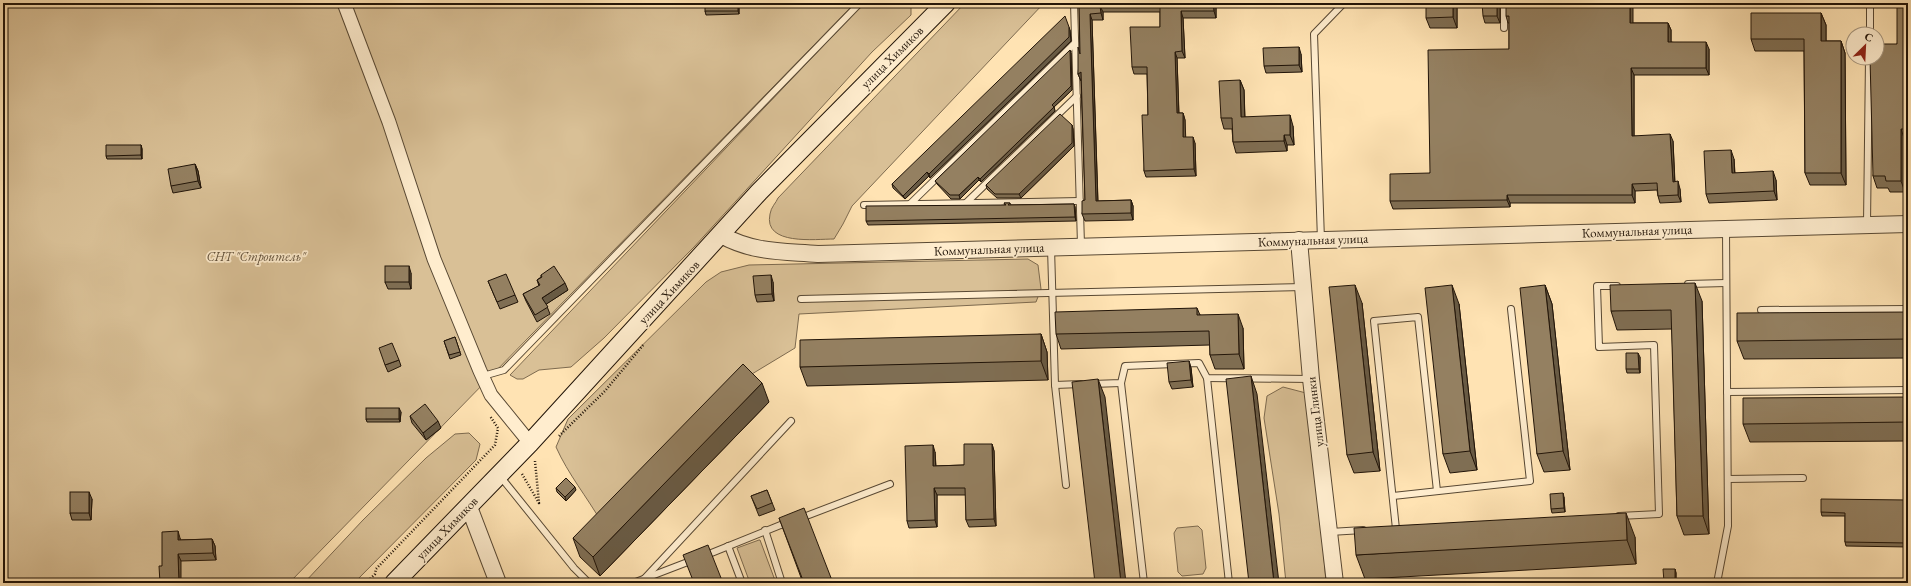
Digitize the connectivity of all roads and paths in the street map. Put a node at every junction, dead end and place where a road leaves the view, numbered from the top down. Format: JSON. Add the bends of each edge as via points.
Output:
{"nodes":[{"id":1,"x":344,"y":3,"type":"edge"},
{"id":2,"x":860,"y":3,"type":"edge"},
{"id":3,"x":946,"y":3,"type":"edge"},
{"id":4,"x":1074,"y":3,"type":"edge"},
{"id":5,"x":1344,"y":3,"type":"edge"},
{"id":6,"x":1504,"y":3,"type":"edge"},
{"id":7,"x":1870,"y":3,"type":"edge"},
{"id":8,"x":1870,"y":26,"type":"edge"},
{"id":9,"x":1504,"y":28,"type":"dead end"},
{"id":10,"x":1075,"y":43,"type":"junction"},
{"id":11,"x":1869,"y":66,"type":"edge"},
{"id":12,"x":1077,"y":96,"type":"junction"},
{"id":13,"x":1080,"y":201,"type":"junction"},
{"id":14,"x":909,"y":204,"type":"junction"},
{"id":15,"x":966,"y":204,"type":"junction"},
{"id":16,"x":864,"y":205,"type":"dead end"},
{"id":17,"x":1867,"y":224,"type":"junction"},
{"id":18,"x":1908,"y":224,"type":"edge"},
{"id":19,"x":1726,"y":228,"type":"junction"},
{"id":20,"x":721,"y":235,"type":"junction"},
{"id":21,"x":1299,"y":240,"type":"junction"},
{"id":22,"x":1321,"y":240,"type":"junction"},
{"id":23,"x":1081,"y":247,"type":"junction"},
{"id":24,"x":1051,"y":248,"type":"junction"},
{"id":25,"x":1726,"y":283,"type":"junction"},
{"id":26,"x":1680,"y":284,"type":"edge"},
{"id":27,"x":1627,"y":286,"type":"edge"},
{"id":28,"x":1303,"y":287,"type":"junction"},
{"id":29,"x":1052,"y":293,"type":"junction"},
{"id":30,"x":801,"y":299,"type":"dead end"},
{"id":31,"x":1511,"y":309,"type":"dead end"},
{"id":32,"x":1908,"y":309,"type":"edge"},
{"id":33,"x":1761,"y":310,"type":"dead end"},
{"id":34,"x":644,"y":344,"type":"dead end"},
{"id":35,"x":483,"y":376,"type":"junction"},
{"id":36,"x":1207,"y":378,"type":"junction"},
{"id":37,"x":1311,"y":379,"type":"junction"},
{"id":38,"x":1121,"y":383,"type":"junction"},
{"id":39,"x":1055,"y":385,"type":"junction"},
{"id":40,"x":1908,"y":390,"type":"edge"},
{"id":41,"x":1727,"y":392,"type":"junction"},
{"id":42,"x":488,"y":415,"type":"dead end"},
{"id":43,"x":791,"y":421,"type":"dead end"},
{"id":44,"x":556,"y":439,"type":"dead end"},
{"id":45,"x":535,"y":449,"type":"junction"},
{"id":46,"x":535,"y":460,"type":"junction"},
{"id":47,"x":531,"y":464,"type":"dead end"},
{"id":48,"x":1802,"y":478,"type":"dead end"},
{"id":49,"x":1728,"y":479,"type":"junction"},
{"id":50,"x":505,"y":482,"type":"junction"},
{"id":51,"x":890,"y":484,"type":"dead end"},
{"id":52,"x":1066,"y":485,"type":"dead end"},
{"id":53,"x":1437,"y":491,"type":"junction"},
{"id":54,"x":1393,"y":496,"type":"junction"},
{"id":55,"x":469,"y":506,"type":"junction"},
{"id":56,"x":1612,"y":517,"type":"edge"},
{"id":57,"x":1404,"y":528,"type":"edge"},
{"id":58,"x":1389,"y":529,"type":"edge"},
{"id":59,"x":1396,"y":529,"type":"junction"},
{"id":60,"x":765,"y":530,"type":"junction"},
{"id":61,"x":1367,"y":530,"type":"edge"},
{"id":62,"x":1330,"y":532,"type":"junction"},
{"id":63,"x":728,"y":546,"type":"junction"},
{"id":64,"x":644,"y":579,"type":"junction"},
{"id":65,"x":366,"y":583,"type":"edge"},
{"id":66,"x":394,"y":583,"type":"edge"},
{"id":67,"x":498,"y":583,"type":"edge"},
{"id":68,"x":589,"y":583,"type":"edge"},
{"id":69,"x":633,"y":583,"type":"edge"},
{"id":70,"x":742,"y":583,"type":"edge"},
{"id":71,"x":782,"y":583,"type":"edge"},
{"id":72,"x":1144,"y":583,"type":"edge"},
{"id":73,"x":1229,"y":583,"type":"edge"},
{"id":74,"x":1336,"y":583,"type":"edge"},
{"id":75,"x":1717,"y":583,"type":"edge"}],
"edges":[{"from":1,"to":35,"type":"street","via":[[389,122],[434,259]]},
{"from":2,"to":35,"type":"lane","via":[[504,370]]},
{"from":3,"to":20,"type":"main road","name":"улица Химиков","via":[[759,192]]},
{"from":4,"to":10,"type":"lane"},
{"from":5,"to":22,"type":"lane","via":[[1314,34]]},
{"from":6,"to":9,"type":"lane"},
{"from":7,"to":8,"type":"lane"},
{"from":10,"to":12,"type":"lane"},
{"from":10,"to":14,"type":"lane"},
{"from":11,"to":17,"type":"lane"},
{"from":12,"to":13,"type":"lane"},
{"from":12,"to":15,"type":"lane"},
{"from":13,"to":15,"type":"lane"},
{"from":13,"to":23,"type":"lane"},
{"from":14,"to":15,"type":"lane"},
{"from":14,"to":16,"type":"lane"},
{"from":17,"to":18,"type":"street","name":"Коммунальная улица"},
{"from":17,"to":19,"type":"street","name":"Коммунальная улица"},
{"from":19,"to":22,"type":"street","name":"Коммунальная улица"},
{"from":19,"to":25,"type":"lane"},
{"from":20,"to":24,"type":"street","name":"Коммунальная улица","via":[[754,249],[818,254]]},
{"from":20,"to":45,"type":"main road","name":"улица Химиков"},
{"from":21,"to":22,"type":"street","name":"Коммунальная улица"},
{"from":21,"to":23,"type":"street","name":"Коммунальная улица"},
{"from":21,"to":28,"type":"street","name":"улица Глинки"},
{"from":23,"to":24,"type":"street","name":"Коммунальная улица"},
{"from":24,"to":29,"type":"lane"},
{"from":25,"to":26,"type":"lane"},
{"from":25,"to":41,"type":"lane"},
{"from":27,"to":56,"type":"lane","via":[[1597,286],[1599,347],[1654,346],[1659,514]]},
{"from":28,"to":29,"type":"lane"},
{"from":28,"to":37,"type":"street","name":"улица Глинки"},
{"from":29,"to":30,"type":"lane"},
{"from":29,"to":39,"type":"lane"},
{"from":31,"to":53,"type":"lane","via":[[1530,481]]},
{"from":32,"to":33,"type":"lane"},
{"from":34,"to":44,"type":"path","via":[[605,391]]},
{"from":35,"to":45,"type":"street","via":[[491,395]]},
{"from":36,"to":37,"type":"lane"},
{"from":36,"to":38,"type":"lane","via":[[1199,363],[1125,366]]},
{"from":36,"to":73,"type":"lane"},
{"from":37,"to":62,"type":"street","name":"улица Глинки"},
{"from":38,"to":39,"type":"lane"},
{"from":38,"to":72,"type":"lane"},
{"from":39,"to":52,"type":"lane"},
{"from":40,"to":41,"type":"lane"},
{"from":41,"to":49,"type":"lane"},
{"from":42,"to":65,"type":"path","via":[[498,428],[495,444],[376,569],[375,574]]},
{"from":43,"to":64,"type":"lane"},
{"from":45,"to":46,"type":"path"},
{"from":45,"to":50,"type":"main road","name":"улица Химиков"},
{"from":46,"to":47,"type":"path"},
{"from":46,"to":50,"type":"path","via":[[539,503],[522,473]]},
{"from":48,"to":49,"type":"lane"},
{"from":49,"to":75,"type":"lane","via":[[1728,526]]},
{"from":50,"to":55,"type":"main road","name":"улица Химиков"},
{"from":50,"to":68,"type":"lane"},
{"from":51,"to":60,"type":"lane"},
{"from":53,"to":54,"type":"lane"},
{"from":53,"to":54,"type":"lane","via":[[1418,317],[1374,321]]},
{"from":54,"to":59,"type":"lane"},
{"from":55,"to":66,"type":"main road","name":"улица Химиков"},
{"from":55,"to":67,"type":"street"},
{"from":57,"to":59,"type":"lane"},
{"from":58,"to":59,"type":"lane"},
{"from":60,"to":63,"type":"lane"},
{"from":60,"to":71,"type":"lane"},
{"from":61,"to":62,"type":"lane"},
{"from":62,"to":74,"type":"street","name":"улица Глинки"},
{"from":63,"to":64,"type":"lane"},
{"from":63,"to":70,"type":"lane"},
{"from":64,"to":69,"type":"lane"}]}
